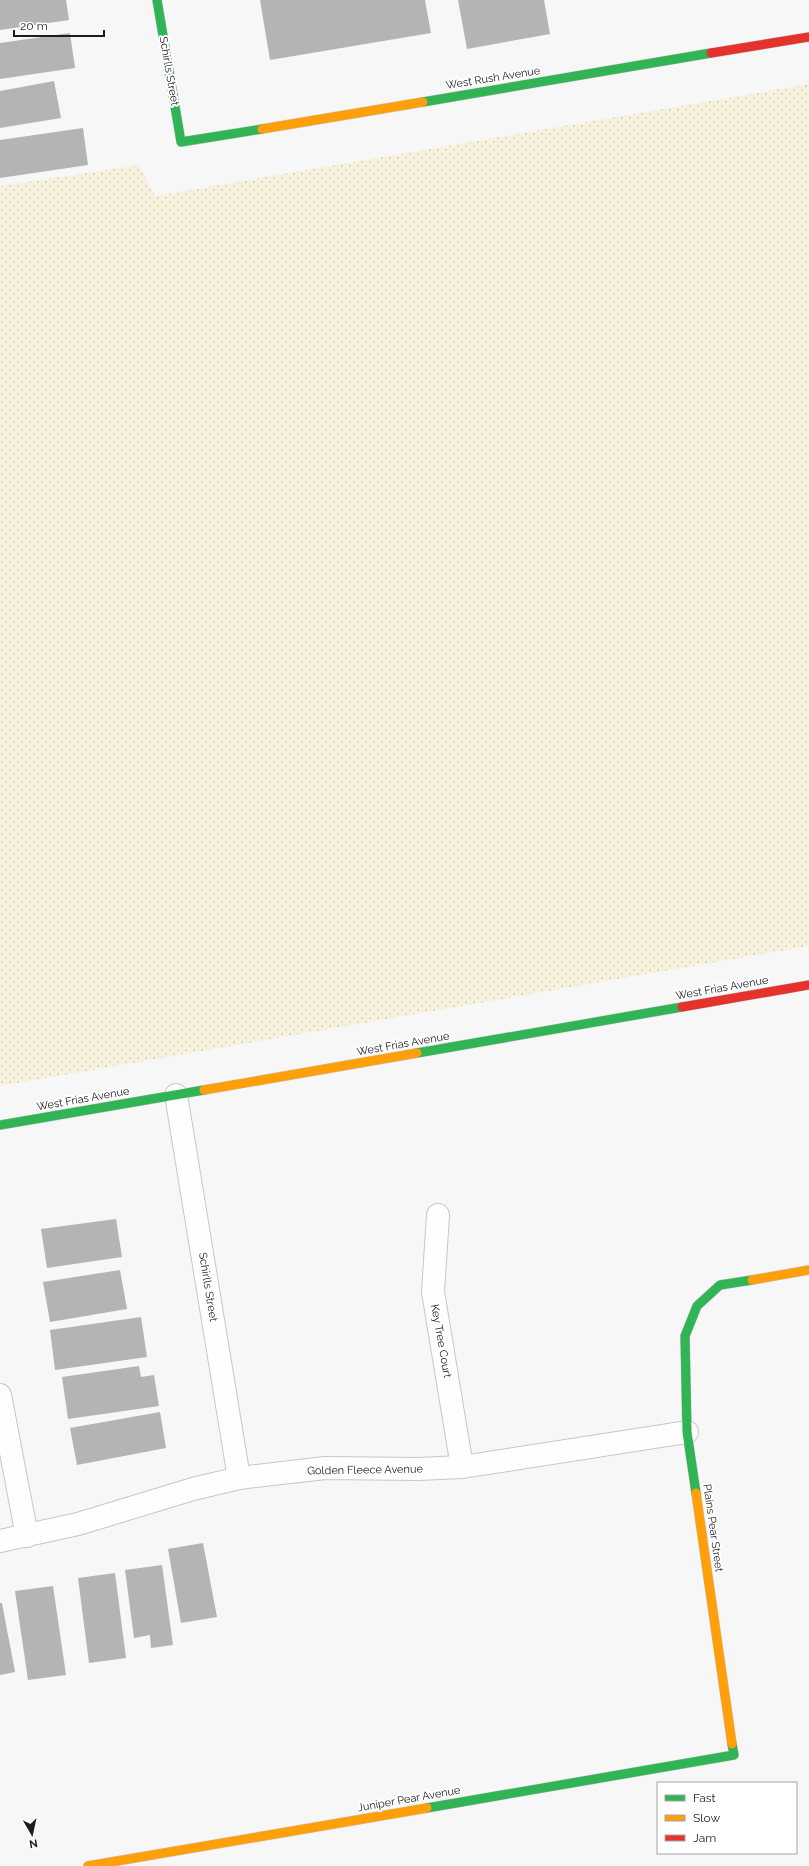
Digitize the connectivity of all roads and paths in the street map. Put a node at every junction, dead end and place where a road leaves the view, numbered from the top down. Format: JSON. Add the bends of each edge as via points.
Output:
{"nodes":[{"id":1,"x":157,"y":0,"type":"edge"},
{"id":2,"x":809,"y":37,"type":"edge"},
{"id":3,"x":182,"y":142,"type":"joint"},
{"id":4,"x":809,"y":985,"type":"edge"},
{"id":5,"x":176,"y":1095,"type":"junction"},
{"id":6,"x":0,"y":1125,"type":"edge"},
{"id":7,"x":438,"y":1215,"type":"dead end"},
{"id":8,"x":809,"y":1270,"type":"edge"},
{"id":9,"x":0,"y":1396,"type":"edge"},
{"id":10,"x":687,"y":1432,"type":"junction"},
{"id":11,"x":462,"y":1467,"type":"junction"},
{"id":12,"x":239,"y":1478,"type":"junction"},
{"id":13,"x":27,"y":1536,"type":"junction"},
{"id":14,"x":0,"y":1541,"type":"edge"},
{"id":15,"x":734,"y":1755,"type":"joint"},
{"id":16,"x":88,"y":1866,"type":"edge"}],
"edges":[{"from":1,"to":3,"type":"street","name":"Schirlls Street"},
{"from":2,"to":3,"type":"street","name":"West Rush Avenue"},
{"from":4,"to":5,"type":"street","name":"West Frias Avenue"},
{"from":5,"to":6,"type":"street","name":"West Frias Avenue"},
{"from":5,"to":12,"type":"street","name":"Schirlls Street"},
{"from":7,"to":11,"type":"street","name":"Key Tree Court","via":[[433,1292]]},
{"from":8,"to":10,"type":"street","name":"Plains Pear Street","via":[[720,1285],[697,1306],[685,1336]]},
{"from":9,"to":13,"type":"street"},
{"from":10,"to":11,"type":"street","name":"Golden Fleece Avenue"},
{"from":10,"to":15,"type":"street","name":"Plains Pear Street"},
{"from":11,"to":12,"type":"street","name":"Golden Fleece Avenue","via":[[325,1468]]},
{"from":12,"to":13,"type":"street","name":"Golden Fleece Avenue"},
{"from":13,"to":14,"type":"street","name":"Golden Fleece Avenue"},
{"from":15,"to":16,"type":"street","name":"Juniper Pear Avenue"}]}
